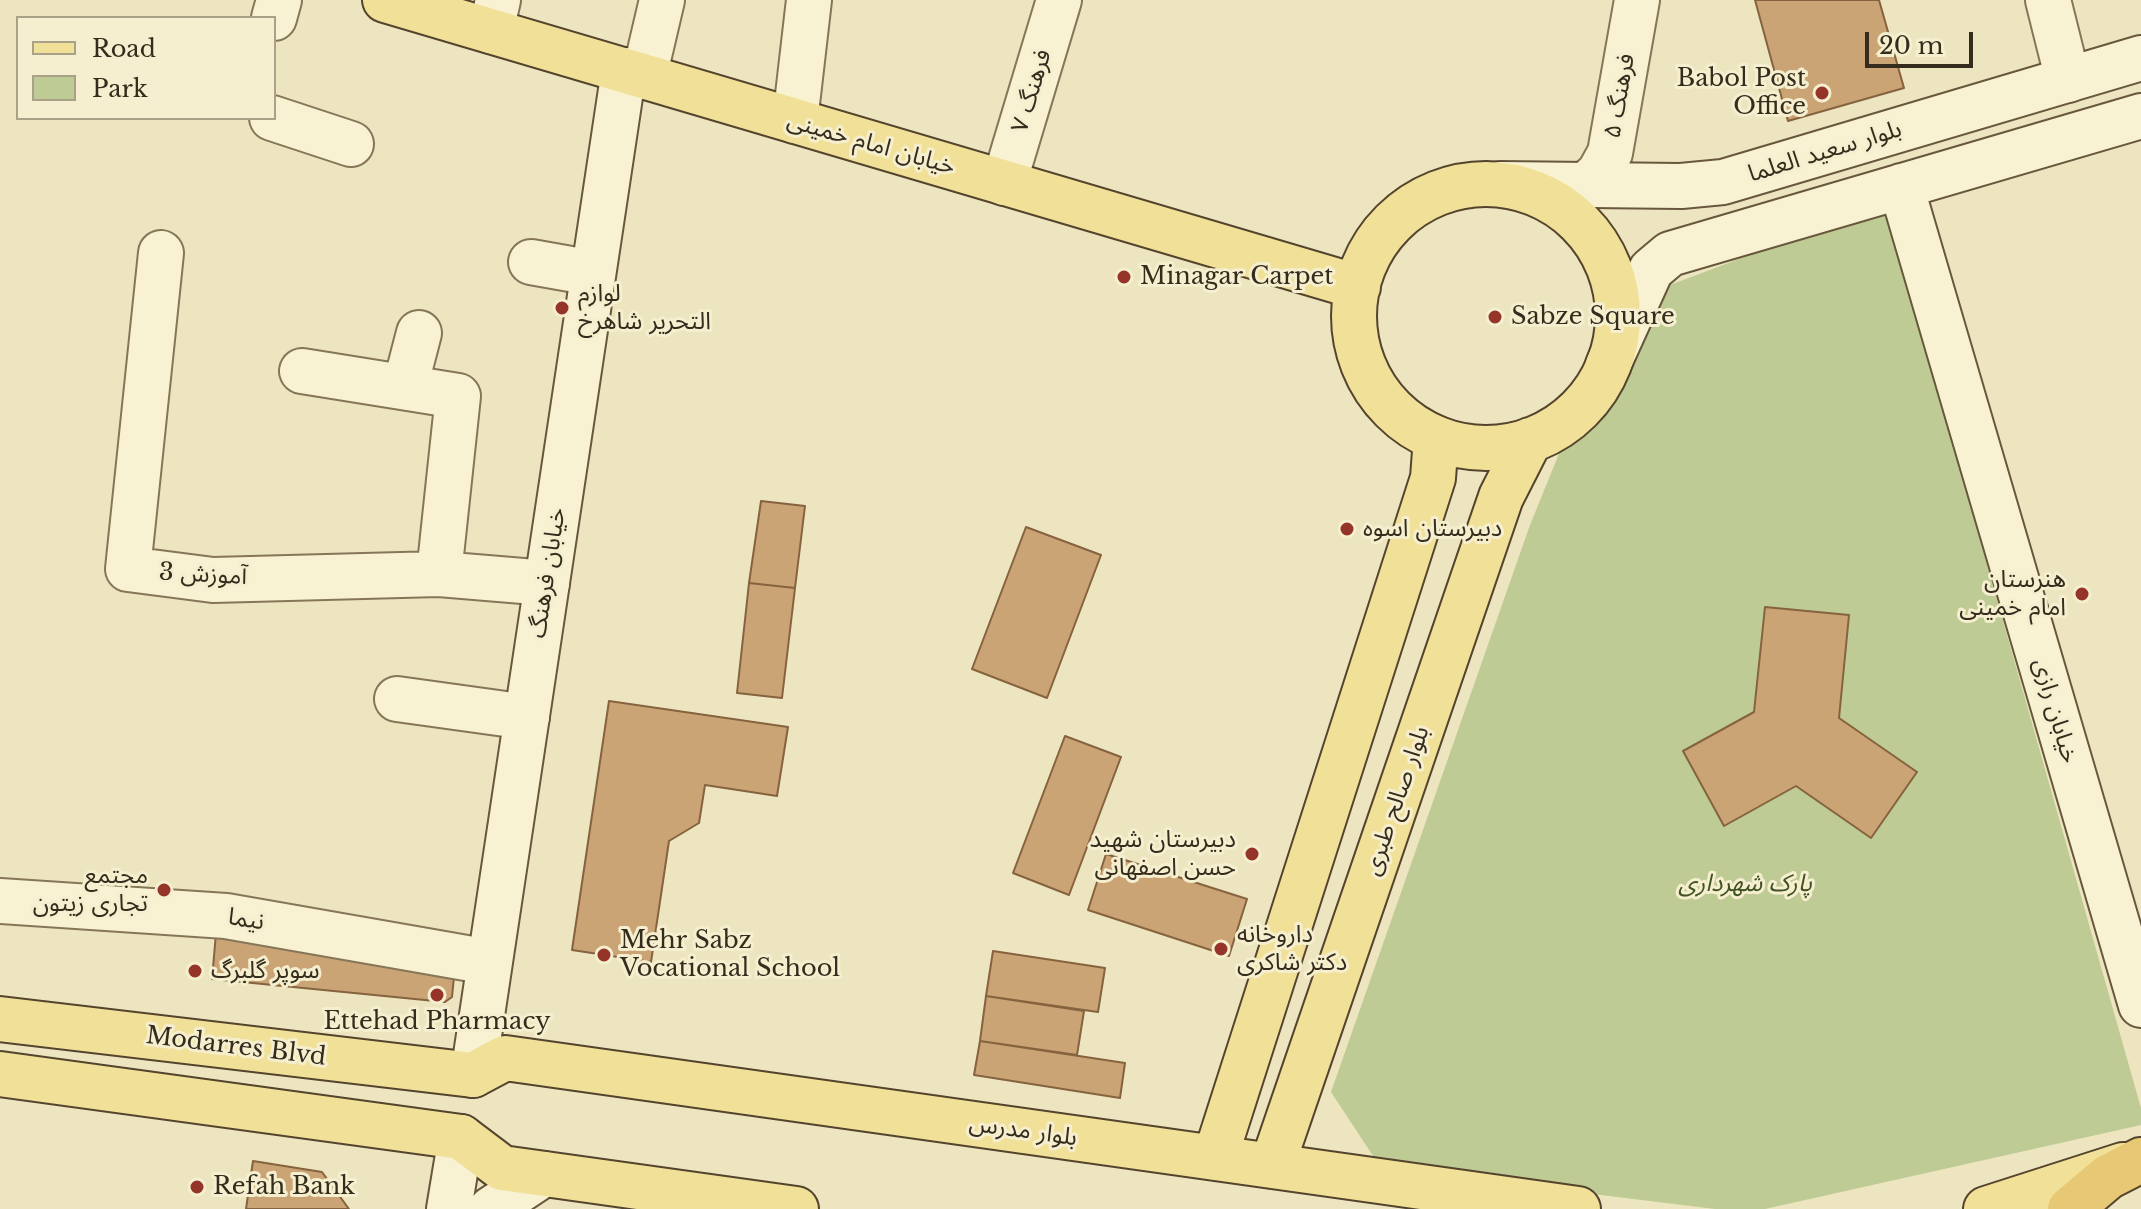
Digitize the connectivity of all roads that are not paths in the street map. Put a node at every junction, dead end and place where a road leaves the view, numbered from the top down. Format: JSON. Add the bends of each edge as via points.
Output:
{"nodes":[{"id":1,"x":385,"y":0,"type":"edge"},
{"id":2,"x":662,"y":0,"type":"edge"},
{"id":3,"x":809,"y":0,"type":"edge"},
{"id":4,"x":1059,"y":0,"type":"edge"},
{"id":5,"x":1637,"y":0,"type":"edge"},
{"id":6,"x":2048,"y":0,"type":"edge"},
{"id":7,"x":494,"y":16,"type":"edge"},
{"id":8,"x":2141,"y":58,"type":"edge"},
{"id":9,"x":634,"y":74,"type":"junction"},
{"id":10,"x":2068,"y":80,"type":"junction"},
{"id":11,"x":2141,"y":116,"type":"edge"},
{"id":12,"x":276,"y":119,"type":"edge"},
{"id":13,"x":795,"y":121,"type":"junction"},
{"id":14,"x":351,"y":144,"type":"dead end"},
{"id":15,"x":1004,"y":183,"type":"junction"},
{"id":16,"x":1500,"y":184,"type":"junction"},
{"id":17,"x":1586,"y":185,"type":"junction"},
{"id":18,"x":1901,"y":186,"type":"junction"},
{"id":19,"x":161,"y":253,"type":"dead end"},
{"id":20,"x":531,"y":262,"type":"dead end"},
{"id":21,"x":593,"y":273,"type":"junction"},
{"id":22,"x":1358,"y":287,"type":"junction"},
{"id":23,"x":419,"y":333,"type":"dead end"},
{"id":24,"x":1608,"y":365,"type":"junction"},
{"id":25,"x":302,"y":371,"type":"dead end"},
{"id":26,"x":405,"y":387,"type":"junction"},
{"id":27,"x":1436,"y":438,"type":"junction"},
{"id":28,"x":1530,"y":440,"type":"junction"},
{"id":29,"x":439,"y":574,"type":"junction"},
{"id":30,"x":547,"y":583,"type":"junction"},
{"id":31,"x":397,"y":699,"type":"dead end"},
{"id":32,"x":527,"y":717,"type":"junction"},
{"id":33,"x":0,"y":901,"type":"edge"},
{"id":34,"x":489,"y":962,"type":"junction"},
{"id":35,"x":2141,"y":1005,"type":"edge"},
{"id":36,"x":0,"y":1019,"type":"edge"},
{"id":37,"x":0,"y":1074,"type":"edge"},
{"id":38,"x":473,"y":1075,"type":"junction"},
{"id":39,"x":461,"y":1137,"type":"junction"},
{"id":40,"x":1215,"y":1158,"type":"junction"},
{"id":41,"x":2141,"y":1159,"type":"edge"},
{"id":42,"x":1272,"y":1166,"type":"junction"},
{"id":43,"x":544,"y":1174,"type":"junction"},
{"id":44,"x":449,"y":1209,"type":"edge"},
{"id":45,"x":491,"y":1209,"type":"edge"},
{"id":46,"x":796,"y":1209,"type":"edge"},
{"id":47,"x":1578,"y":1209,"type":"edge"},
{"id":48,"x":1986,"y":1209,"type":"edge"},
{"id":49,"x":2070,"y":1209,"type":"edge"}],
"edges":[{"from":1,"to":7,"type":"main road","name":"خیابان امام خمینی"},
{"from":2,"to":9,"type":"main road","name":"خیابان فرهنگ"},
{"from":3,"to":13,"type":"main road"},
{"from":4,"to":15,"type":"main road","name":"فرهنگ ۷"},
{"from":5,"to":17,"type":"main road","name":"فرهنگ ۵","via":[[1610,153]]},
{"from":6,"to":10,"type":"main road"},
{"from":7,"to":9,"type":"main road","name":"خیابان امام خمینی"},
{"from":8,"to":10,"type":"main road","name":"بلوار سعید العلما"},
{"from":9,"to":13,"type":"main road","name":"خیابان امام خمینی"},
{"from":9,"to":21,"type":"main road","name":"خیابان فرهنگ"},
{"from":10,"to":17,"type":"main road","name":"بلوار سعید العلما","via":[[1723,182]]},
{"from":11,"to":18,"type":"main road"},
{"from":12,"to":14,"type":"main road"},
{"from":13,"to":15,"type":"main road","name":"خیابان امام خمینی"},
{"from":15,"to":22,"type":"main road","name":"خیابان امام خمینی"},
{"from":16,"to":17,"type":"main road","name":"بلوار سعید العلما"},
{"from":16,"to":22,"type":"main road","via":[[1452,188],[1409,208],[1376,243]]},
{"from":16,"to":24,"type":"main road","via":[[1523,188],[1566,210],[1598,246],[1609,267],[1618,314]]},
{"from":18,"to":24,"type":"main road","via":[[1670,254],[1651,270]]},
{"from":18,"to":35,"type":"main road","name":"خیابان رازی"},
{"from":19,"to":29,"type":"main road","name":"آموزش 3","via":[[128,569],[213,580]]},
{"from":20,"to":21,"type":"main road"},
{"from":21,"to":30,"type":"main road","name":"خیابان فرهنگ"},
{"from":22,"to":27,"type":"main road","via":[[1356,335],[1371,380],[1401,417]]},
{"from":23,"to":26,"type":"main road"},
{"from":24,"to":28,"type":"main road","via":[[1576,411]]},
{"from":25,"to":26,"type":"main road"},
{"from":26,"to":29,"type":"main road","via":[[458,396]]},
{"from":27,"to":28,"type":"main road","via":[[1490,448]]},
{"from":27,"to":40,"type":"main road","via":[[1433,478]]},
{"from":28,"to":42,"type":"main road","name":"بلوار صالح طبری","via":[[1501,497]]},
{"from":29,"to":30,"type":"main road","name":"آموزش 3"},
{"from":30,"to":32,"type":"main road","name":"خیابان فرهنگ"},
{"from":31,"to":32,"type":"main road"},
{"from":32,"to":34,"type":"main road","name":"خیابان فرهنگ"},
{"from":33,"to":34,"type":"main road","name":"نیما","via":[[226,916]]},
{"from":34,"to":38,"type":"main road","name":"خیابان فرهنگ"},
{"from":36,"to":38,"type":"main road","name":"Modarres Blvd"},
{"from":37,"to":39,"type":"main road"},
{"from":38,"to":40,"type":"main road","name":"بلوار مدرس","via":[[505,1058]]},
{"from":39,"to":43,"type":"main road","via":[[502,1168]]},
{"from":39,"to":44,"type":"main road"},
{"from":40,"to":42,"type":"main road","name":"بلوار مدرس"},
{"from":41,"to":48,"type":"main road"},
{"from":41,"to":49,"type":"highway","via":[[2108,1177]]},
{"from":42,"to":47,"type":"main road","name":"بلوار مدرس"},
{"from":43,"to":45,"type":"main road"},
{"from":43,"to":46,"type":"main road"}]}
